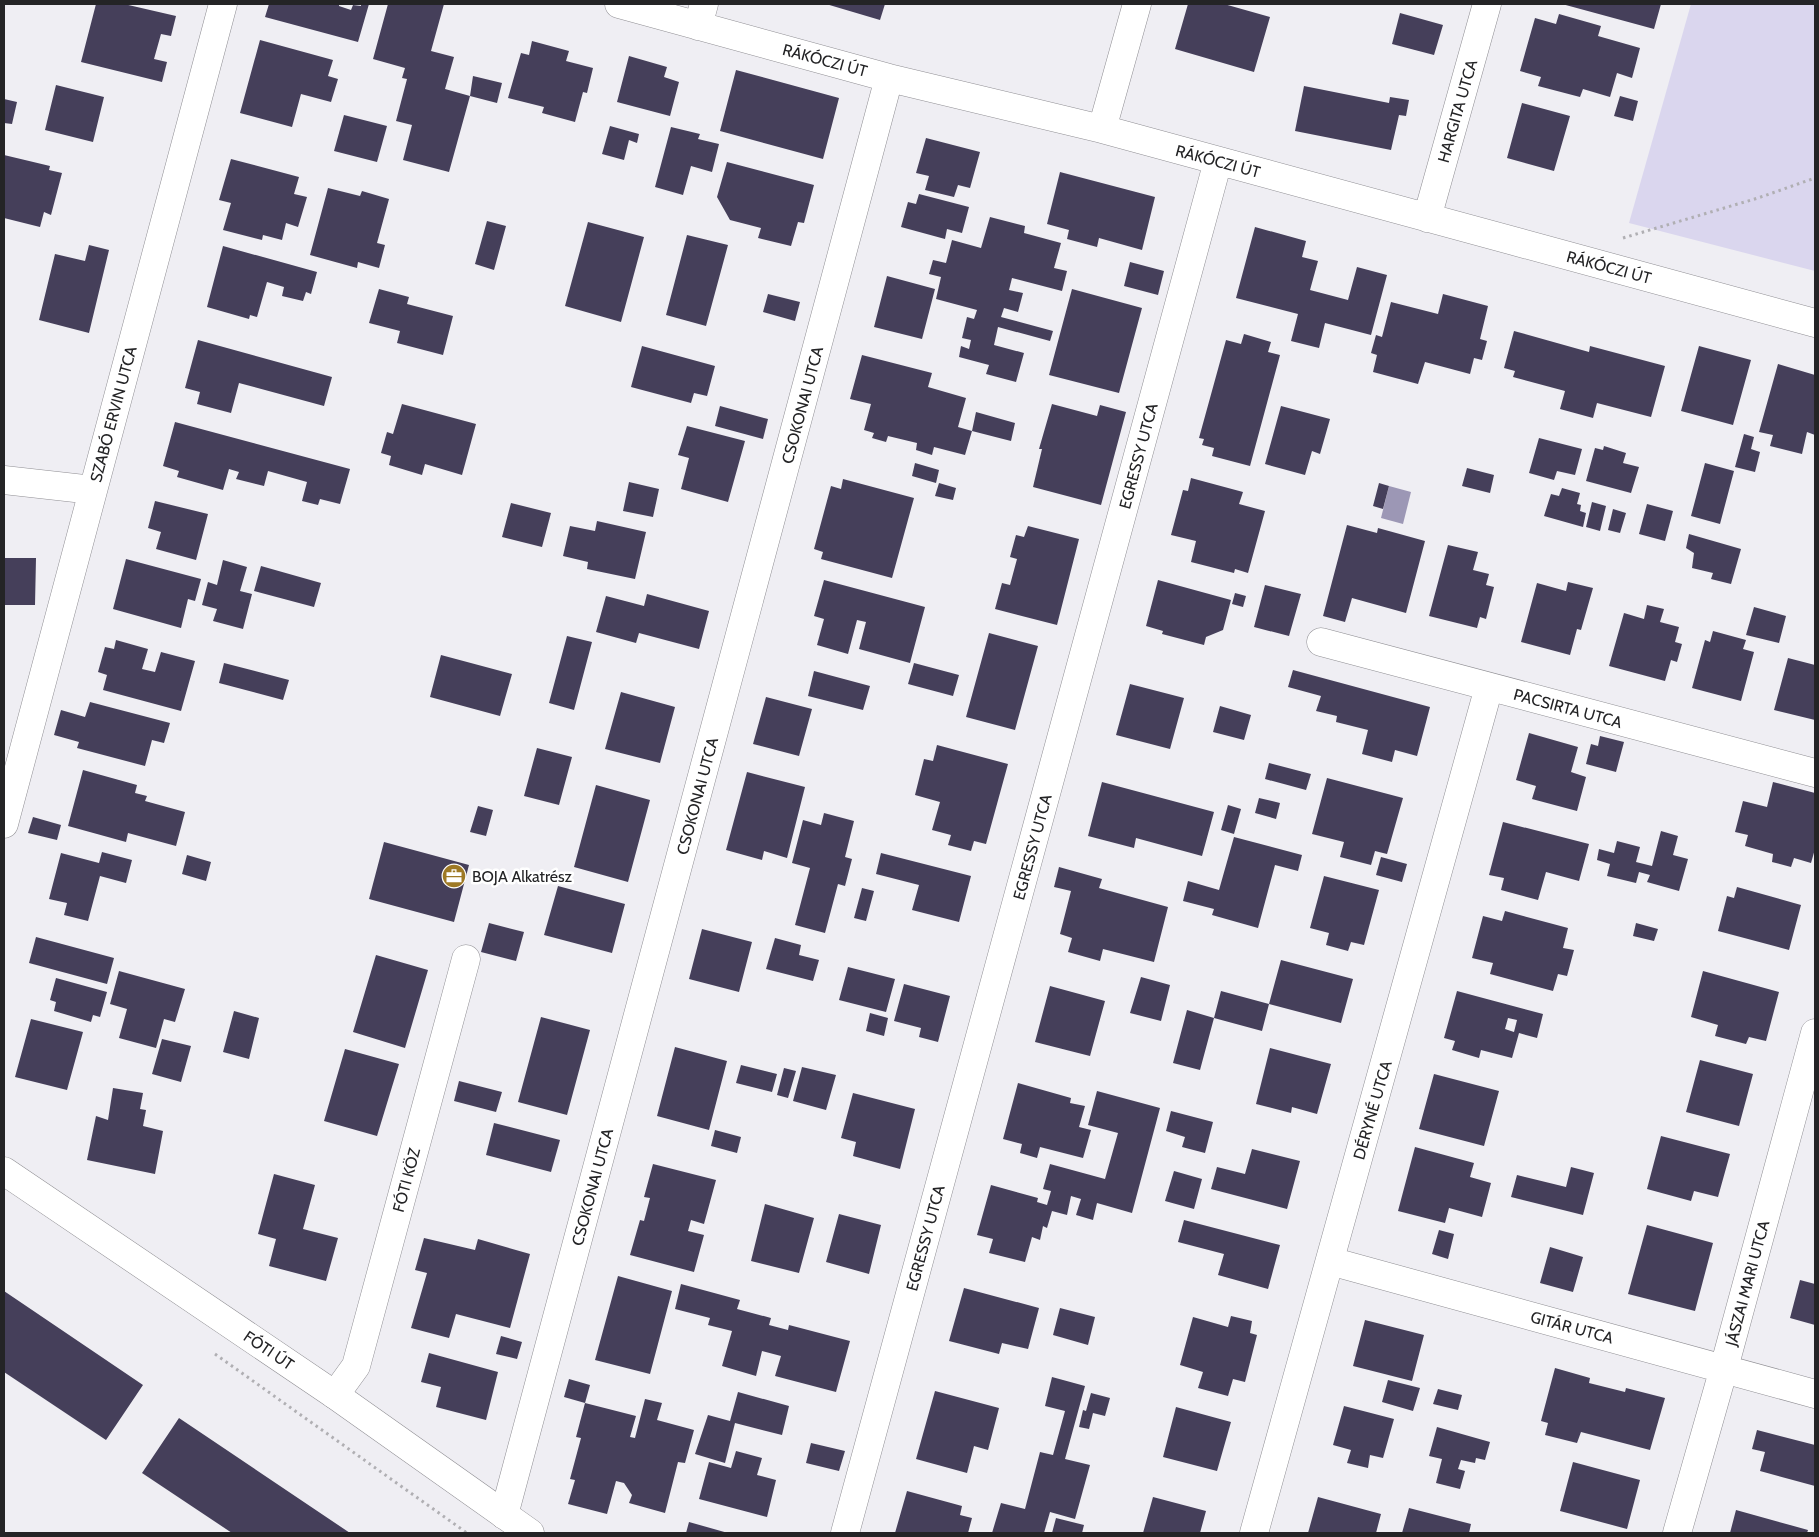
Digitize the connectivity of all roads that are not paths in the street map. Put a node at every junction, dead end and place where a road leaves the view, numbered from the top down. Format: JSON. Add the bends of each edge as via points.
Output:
{"nodes":[{"id":1,"x":223,"y":4,"type":"edge"},
{"id":2,"x":619,"y":4,"type":"edge"},
{"id":3,"x":1137,"y":4,"type":"edge"},
{"id":4,"x":1487,"y":4,"type":"edge"},
{"id":5,"x":701,"y":15,"type":"edge"},
{"id":6,"x":889,"y":78,"type":"junction"},
{"id":7,"x":1102,"y":130,"type":"junction"},
{"id":8,"x":1218,"y":161,"type":"junction"},
{"id":9,"x":1427,"y":218,"type":"junction"},
{"id":10,"x":1815,"y":323,"type":"edge"},
{"id":11,"x":4,"y":480,"type":"edge"},
{"id":12,"x":93,"y":490,"type":"junction"},
{"id":13,"x":1321,"y":642,"type":"dead end"},
{"id":14,"x":1490,"y":687,"type":"junction"},
{"id":15,"x":1815,"y":774,"type":"edge"},
{"id":16,"x":4,"y":824,"type":"edge"},
{"id":17,"x":466,"y":959,"type":"dead end"},
{"id":18,"x":1815,"y":1033,"type":"edge"},
{"id":19,"x":4,"y":1171,"type":"edge"},
{"id":20,"x":1330,"y":1261,"type":"junction"},
{"id":21,"x":1724,"y":1368,"type":"junction"},
{"id":22,"x":1815,"y":1394,"type":"edge"},
{"id":23,"x":335,"y":1395,"type":"junction"},
{"id":24,"x":504,"y":1515,"type":"junction"},
{"id":25,"x":530,"y":1533,"type":"edge"},
{"id":26,"x":845,"y":1533,"type":"edge"},
{"id":27,"x":1254,"y":1533,"type":"edge"},
{"id":28,"x":1677,"y":1533,"type":"edge"}],
"edges":[{"from":1,"to":12,"type":"street","name":"SZABÓ ERVIN UTCA"},
{"from":2,"to":5,"type":"street","name":"RÁKÓCZI ÚT"},
{"from":3,"to":7,"type":"street"},
{"from":4,"to":9,"type":"street","name":"HARGITA UTCA"},
{"from":5,"to":6,"type":"street","name":"RÁKÓCZI ÚT"},
{"from":6,"to":7,"type":"street","name":"RÁKÓCZI ÚT"},
{"from":6,"to":24,"type":"street","name":"CSOKONAI UTCA"},
{"from":7,"to":8,"type":"street","name":"RÁKÓCZI ÚT"},
{"from":8,"to":9,"type":"street","name":"RÁKÓCZI ÚT"},
{"from":8,"to":26,"type":"street","name":"EGRESSY UTCA"},
{"from":9,"to":10,"type":"street","name":"RÁKÓCZI ÚT"},
{"from":11,"to":12,"type":"street"},
{"from":12,"to":16,"type":"street","name":"SZABÓ ERVIN UTCA"},
{"from":13,"to":14,"type":"street","name":"PACSIRTA UTCA"},
{"from":14,"to":15,"type":"street","name":"PACSIRTA UTCA"},
{"from":14,"to":20,"type":"street","name":"DÉRYNÉ UTCA"},
{"from":17,"to":23,"type":"street","name":"FÓTI KÖZ","via":[[356,1366]]},
{"from":18,"to":21,"type":"street","name":"JÁSZAI MARI UTCA"},
{"from":19,"to":23,"type":"street","name":"FÓTI ÚT"},
{"from":20,"to":21,"type":"street","name":"GITÁR UTCA"},
{"from":20,"to":27,"type":"street","name":"DÉRYNÉ UTCA"},
{"from":21,"to":22,"type":"street","name":"GITÁR UTCA"},
{"from":21,"to":28,"type":"street","name":"JÁSZAI MARI UTCA"},
{"from":23,"to":24,"type":"street","name":"FÓTI ÚT"},
{"from":24,"to":25,"type":"street","name":"FÓTI ÚT"}]}
